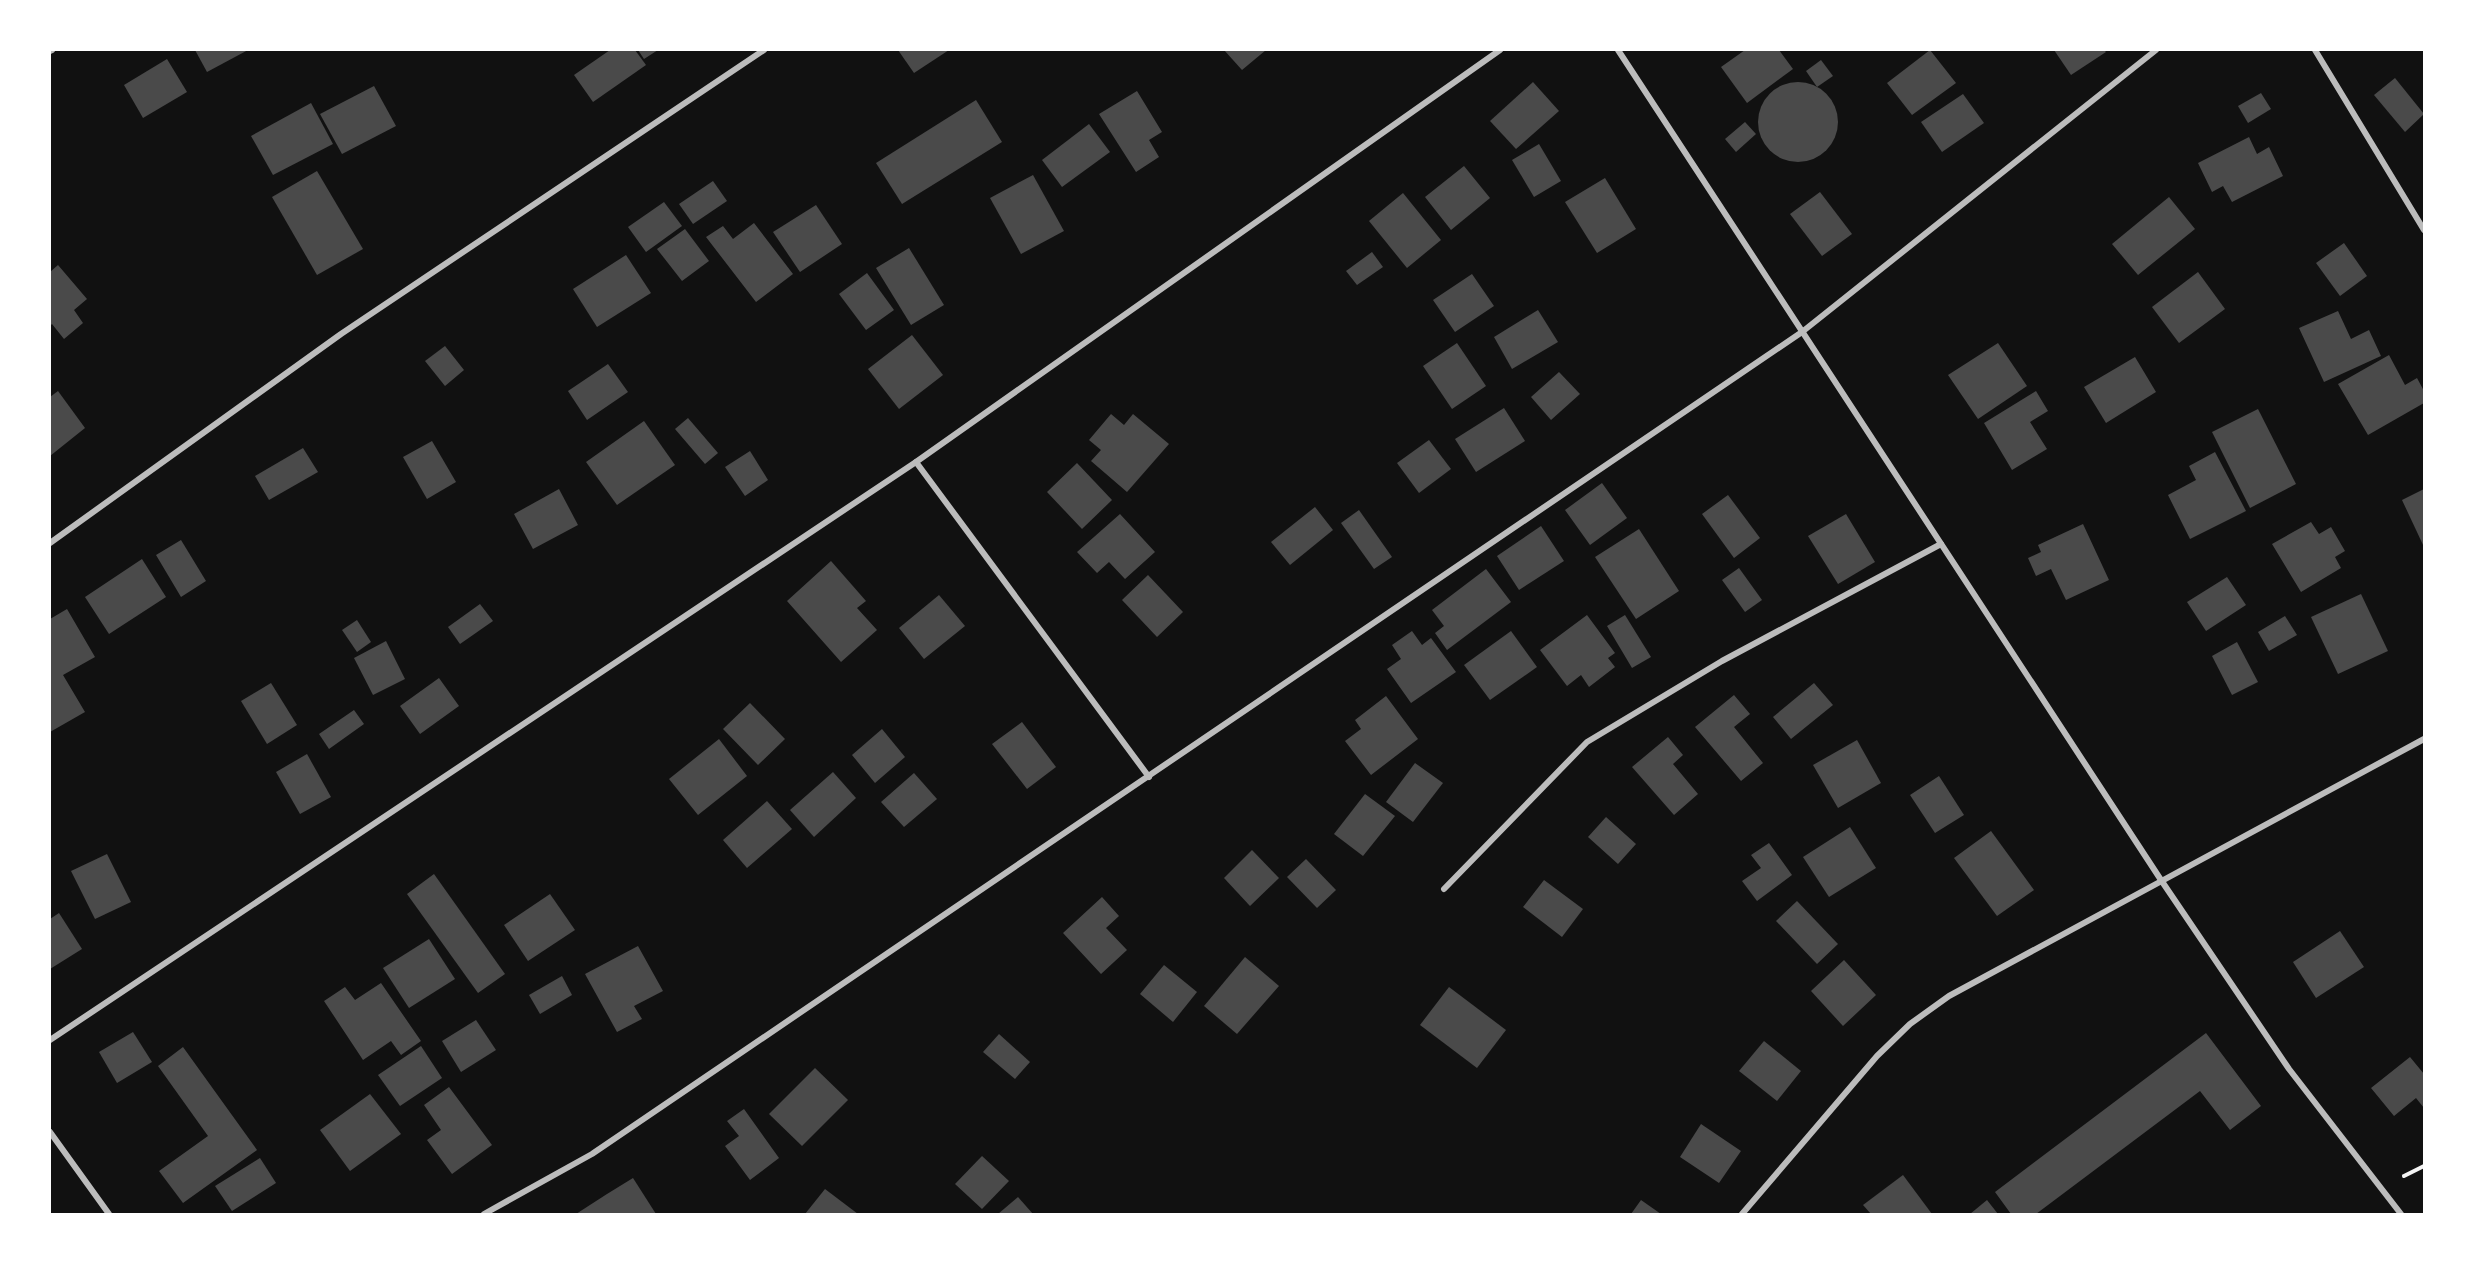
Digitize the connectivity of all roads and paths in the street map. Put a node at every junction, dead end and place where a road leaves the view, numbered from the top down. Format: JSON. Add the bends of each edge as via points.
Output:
{"nodes":[{"id":1,"x":764,"y":50,"type":"edge"},
{"id":2,"x":1500,"y":50,"type":"edge"},
{"id":3,"x":1618,"y":50,"type":"edge"},
{"id":4,"x":2156,"y":50,"type":"edge"},
{"id":5,"x":2315,"y":50,"type":"edge"},
{"id":6,"x":2424,"y":230,"type":"edge"},
{"id":7,"x":1802,"y":332,"type":"junction"},
{"id":8,"x":916,"y":462,"type":"junction"},
{"id":9,"x":50,"y":543,"type":"edge"},
{"id":10,"x":1941,"y":544,"type":"junction"},
{"id":11,"x":2424,"y":739,"type":"edge"},
{"id":12,"x":1149,"y":777,"type":"junction"},
{"id":13,"x":2161,"y":880,"type":"junction"},
{"id":14,"x":1444,"y":889,"type":"dead end"},
{"id":15,"x":50,"y":1040,"type":"edge"},
{"id":16,"x":50,"y":1132,"type":"edge"},
{"id":17,"x":109,"y":1215,"type":"edge"},
{"id":18,"x":484,"y":1215,"type":"edge"},
{"id":19,"x":1742,"y":1215,"type":"edge"},
{"id":20,"x":2401,"y":1215,"type":"edge"}],
"edges":[{"from":1,"to":9,"type":"street","via":[[341,334]]},
{"from":2,"to":8,"type":"street"},
{"from":3,"to":7,"type":"street"},
{"from":4,"to":7,"type":"street"},
{"from":5,"to":6,"type":"street"},
{"from":7,"to":10,"type":"street"},
{"from":7,"to":12,"type":"street"},
{"from":8,"to":12,"type":"street"},
{"from":8,"to":15,"type":"street"},
{"from":10,"to":13,"type":"street"},
{"from":10,"to":14,"type":"street","via":[[1722,661],[1587,742]]},
{"from":11,"to":13,"type":"street"},
{"from":12,"to":18,"type":"street","via":[[592,1154]]},
{"from":13,"to":19,"type":"street","via":[[1948,996],[1910,1024],[1876,1056]]},
{"from":13,"to":20,"type":"street","via":[[2289,1069]]},
{"from":16,"to":17,"type":"street"}]}
